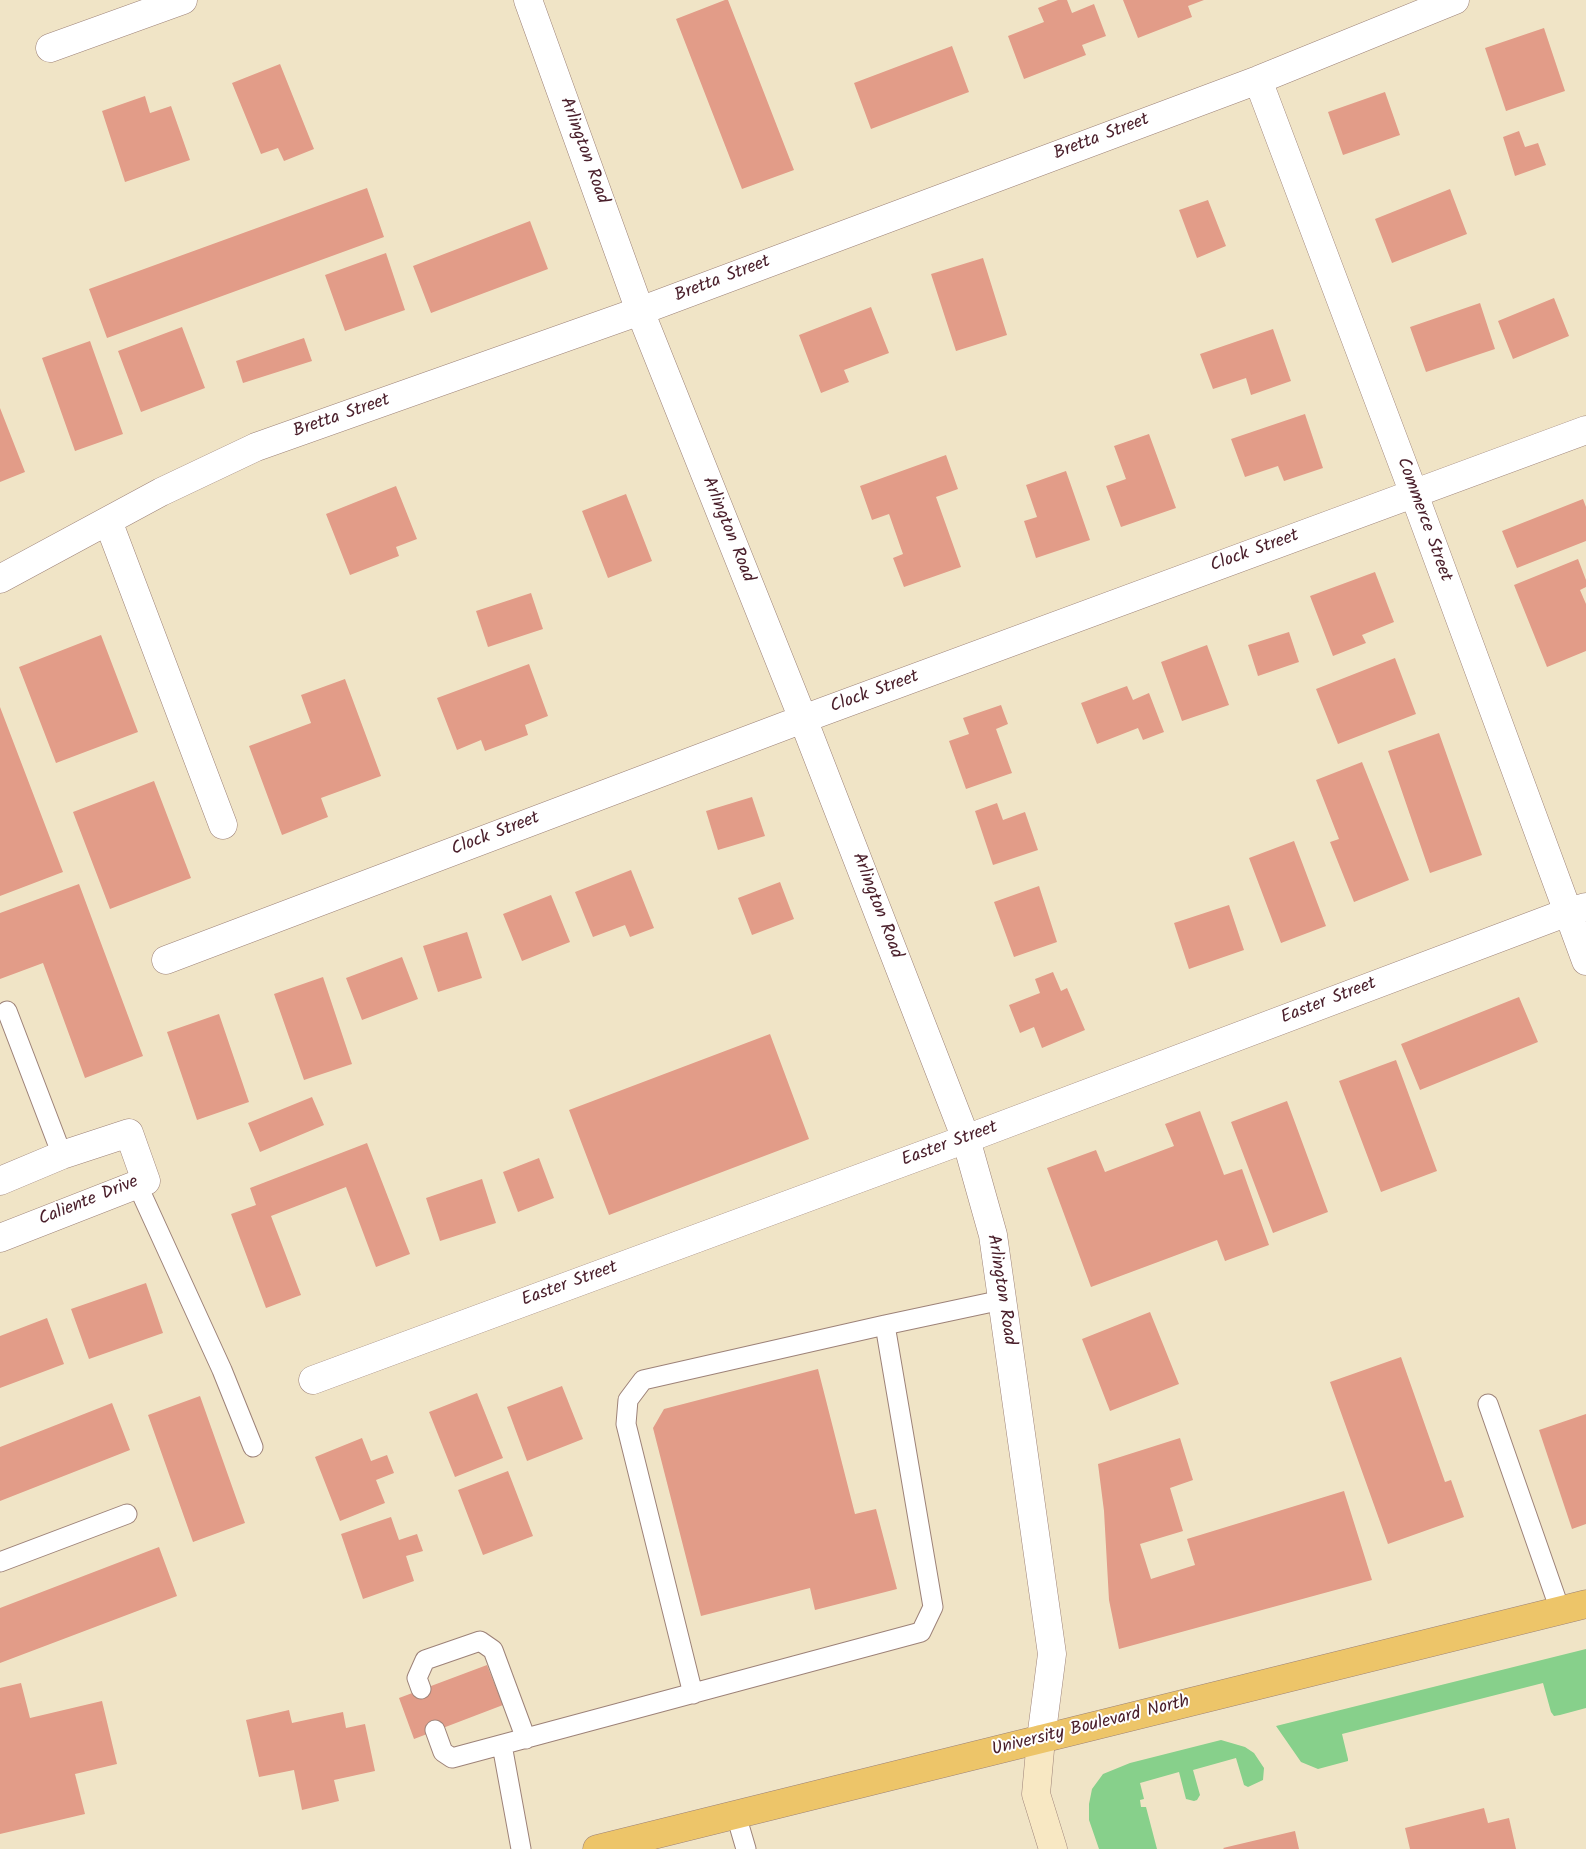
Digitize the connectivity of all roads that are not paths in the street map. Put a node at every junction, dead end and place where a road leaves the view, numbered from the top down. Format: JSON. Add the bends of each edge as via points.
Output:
{"nodes":[{"id":1,"x":183,"y":0,"type":"edge"},
{"id":2,"x":528,"y":0,"type":"edge"},
{"id":3,"x":1455,"y":0,"type":"edge"},
{"id":4,"x":50,"y":48,"type":"dead end"},
{"id":5,"x":1258,"y":80,"type":"junction"},
{"id":6,"x":640,"y":312,"type":"junction"},
{"id":7,"x":1586,"y":430,"type":"edge"},
{"id":8,"x":1414,"y":494,"type":"junction"},
{"id":9,"x":108,"y":521,"type":"junction"},
{"id":10,"x":0,"y":579,"type":"edge"},
{"id":11,"x":803,"y":719,"type":"junction"},
{"id":12,"x":223,"y":825,"type":"dead end"},
{"id":13,"x":1577,"y":909,"type":"edge"},
{"id":14,"x":166,"y":960,"type":"dead end"},
{"id":15,"x":1586,"y":961,"type":"edge"},
{"id":16,"x":7,"y":1012,"type":"dead end"},
{"id":17,"x":966,"y":1139,"type":"junction"},
{"id":18,"x":62,"y":1155,"type":"junction"},
{"id":19,"x":0,"y":1181,"type":"edge"},
{"id":20,"x":138,"y":1184,"type":"junction"},
{"id":21,"x":0,"y":1238,"type":"edge"},
{"id":22,"x":1002,"y":1300,"type":"junction"},
{"id":23,"x":885,"y":1325,"type":"junction"},
{"id":24,"x":313,"y":1380,"type":"dead end"},
{"id":25,"x":1488,"y":1404,"type":"dead end"},
{"id":26,"x":253,"y":1447,"type":"dead end"},
{"id":27,"x":127,"y":1514,"type":"dead end"},
{"id":28,"x":0,"y":1562,"type":"edge"},
{"id":29,"x":1573,"y":1607,"type":"edge"},
{"id":30,"x":421,"y":1689,"type":"dead end"},
{"id":31,"x":694,"y":1694,"type":"junction"},
{"id":32,"x":435,"y":1730,"type":"dead end"},
{"id":33,"x":526,"y":1739,"type":"junction"},
{"id":34,"x":1041,"y":1739,"type":"junction"},
{"id":35,"x":502,"y":1745,"type":"junction"},
{"id":36,"x":736,"y":1815,"type":"junction"},
{"id":37,"x":521,"y":1849,"type":"edge"},
{"id":38,"x":597,"y":1849,"type":"edge"},
{"id":39,"x":746,"y":1849,"type":"edge"},
{"id":40,"x":1053,"y":1849,"type":"edge"}],
"edges":[{"from":1,"to":4,"type":"street"},
{"from":2,"to":6,"type":"street","name":"Arlington Road"},
{"from":3,"to":5,"type":"street","name":"Bretta Street"},
{"from":5,"to":6,"type":"street","name":"Bretta Street"},
{"from":5,"to":8,"type":"street","name":"Commerce Street"},
{"from":6,"to":9,"type":"street","name":"Bretta Street","via":[[256,447]]},
{"from":6,"to":11,"type":"street","name":"Arlington Road"},
{"from":7,"to":8,"type":"street","name":"Clock Street"},
{"from":8,"to":11,"type":"street","name":"Clock Street"},
{"from":8,"to":13,"type":"street","name":"Commerce Street"},
{"from":9,"to":10,"type":"street","name":"Bretta Street"},
{"from":9,"to":12,"type":"street"},
{"from":11,"to":14,"type":"street","name":"Clock Street"},
{"from":11,"to":17,"type":"street","name":"Arlington Road"},
{"from":13,"to":15,"type":"street","name":"Commerce Street"},
{"from":13,"to":17,"type":"street","name":"Easter Street"},
{"from":16,"to":18,"type":"lane"},
{"from":17,"to":22,"type":"street","name":"Arlington Road","via":[[993,1236]]},
{"from":17,"to":24,"type":"street","name":"Easter Street"},
{"from":18,"to":19,"type":"street","name":"Caliente Drive"},
{"from":18,"to":20,"type":"street","name":"Caliente Drive","via":[[128,1133],[146,1181]]},
{"from":20,"to":21,"type":"street","name":"Caliente Drive"},
{"from":20,"to":26,"type":"lane"},
{"from":22,"to":23,"type":"lane"},
{"from":22,"to":34,"type":"street","name":"Arlington Road","via":[[1052,1654]]},
{"from":23,"to":31,"type":"lane","via":[[933,1607],[921,1632]]},
{"from":23,"to":31,"type":"lane","via":[[643,1380],[628,1400],[626,1424]]},
{"from":25,"to":29,"type":"lane"},
{"from":27,"to":28,"type":"lane"},
{"from":29,"to":34,"type":"main road","name":"University Boulevard North"},
{"from":30,"to":33,"type":"lane","via":[[417,1678],[425,1660],[480,1641],[493,1650]]},
{"from":31,"to":33,"type":"lane"},
{"from":32,"to":35,"type":"lane","via":[[443,1752],[452,1758]]},
{"from":33,"to":35,"type":"lane"},
{"from":34,"to":36,"type":"main road","name":"University Boulevard North"},
{"from":34,"to":40,"type":"main road","name":"Arlington Road","via":[[1036,1794]]},
{"from":35,"to":37,"type":"lane"},
{"from":36,"to":38,"type":"main road","name":"University Boulevard North"},
{"from":36,"to":39,"type":"lane"}]}
